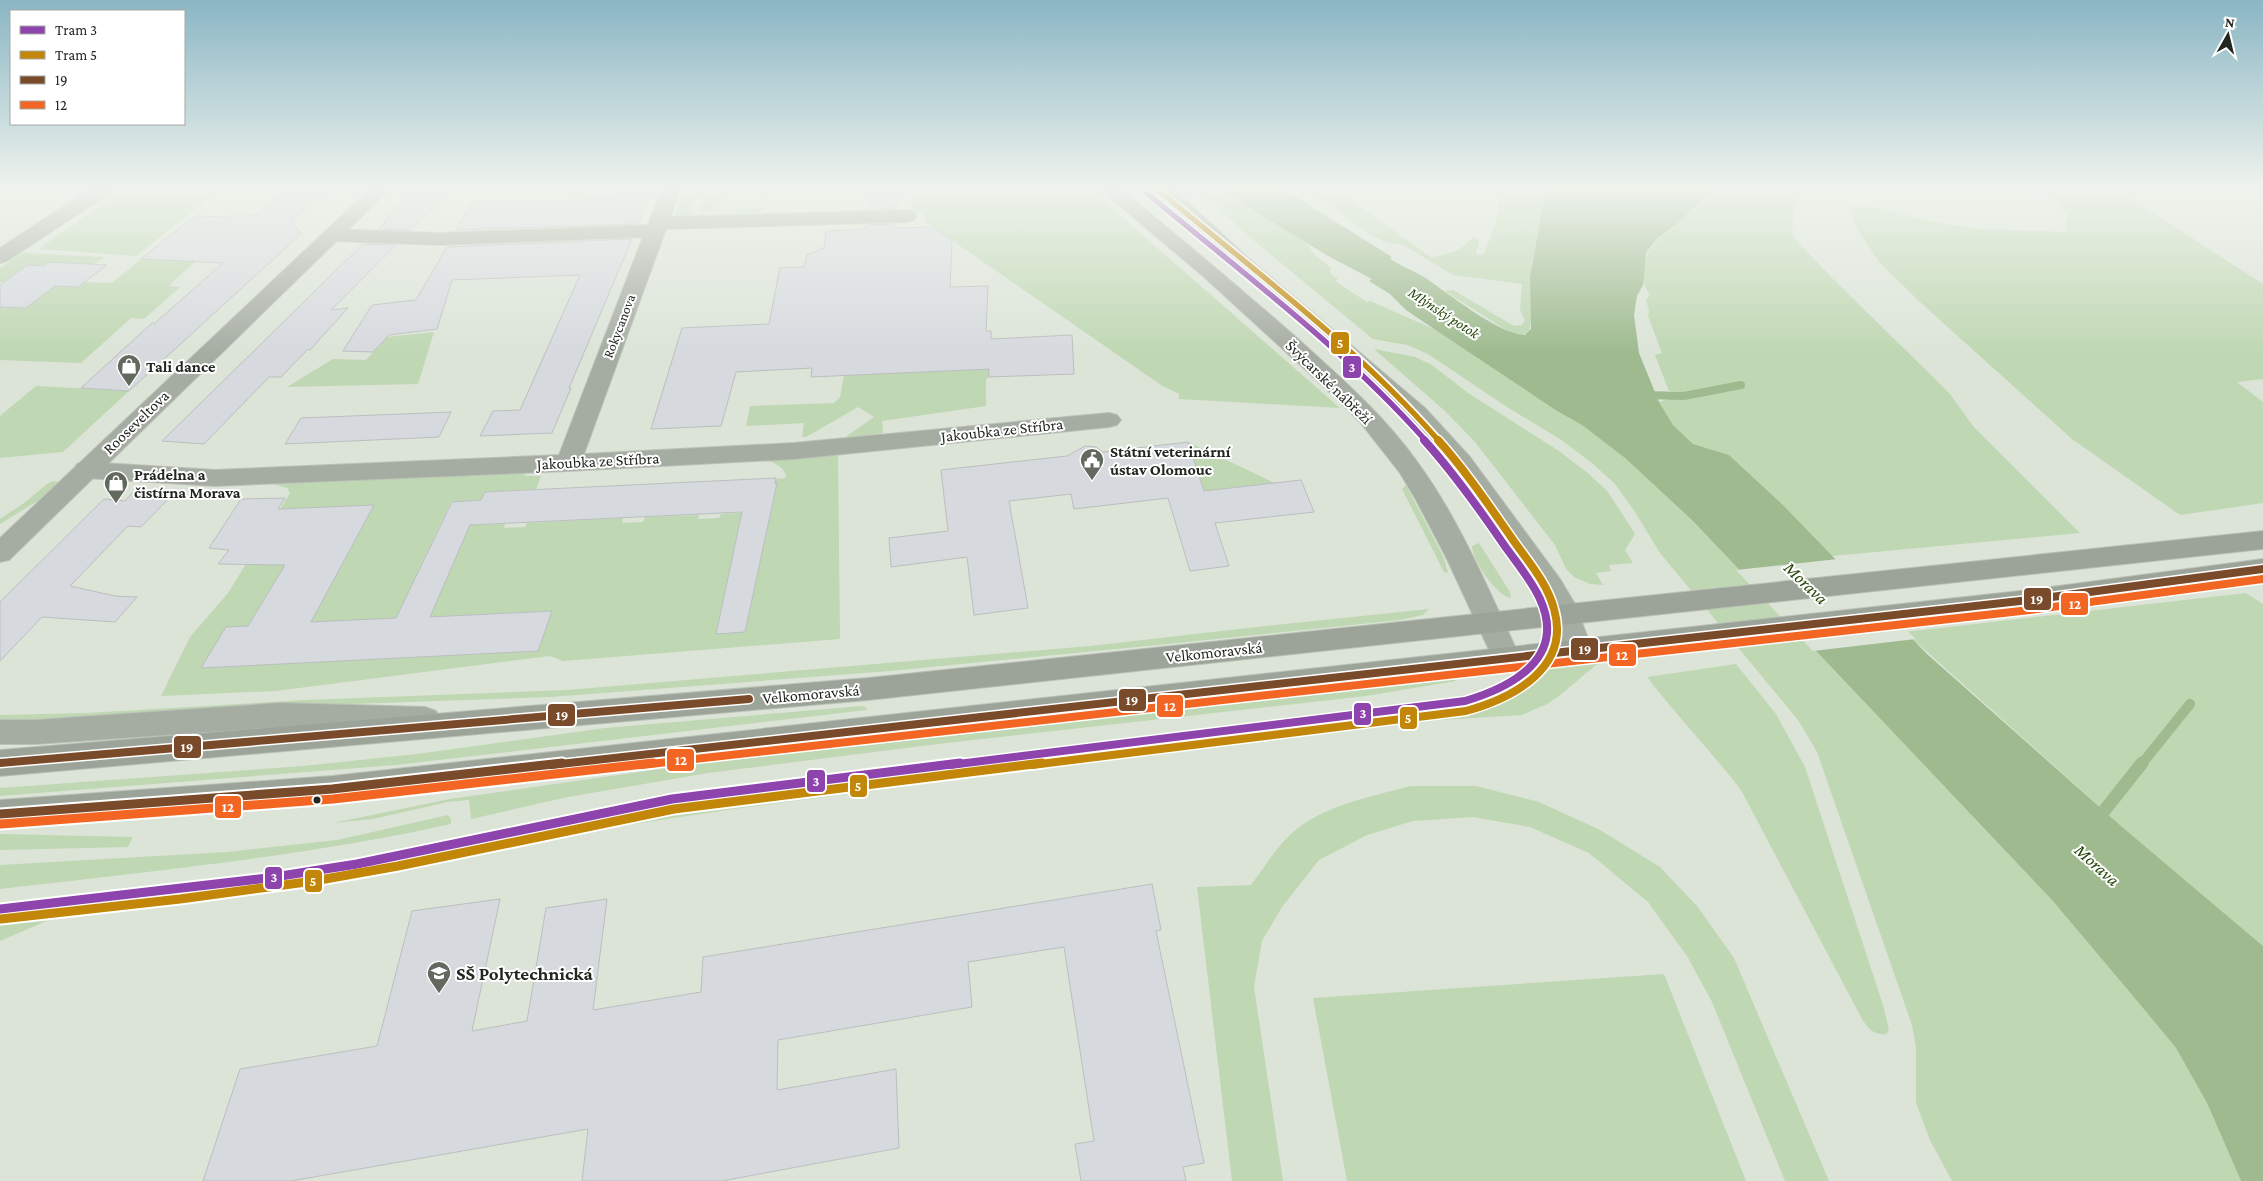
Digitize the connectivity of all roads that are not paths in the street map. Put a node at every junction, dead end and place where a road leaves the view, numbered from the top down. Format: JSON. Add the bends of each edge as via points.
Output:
{"nodes":[{"id":1,"x":19,"y":244,"type":"edge"},
{"id":2,"x":322,"y":244,"type":"edge"},
{"id":3,"x":650,"y":244,"type":"edge"},
{"id":4,"x":1176,"y":244,"type":"edge"},
{"id":5,"x":1222,"y":244,"type":"edge"},
{"id":6,"x":0,"y":257,"type":"edge"},
{"id":7,"x":1109,"y":420,"type":"dead end"},
{"id":8,"x":568,"y":462,"type":"junction"},
{"id":9,"x":86,"y":470,"type":"junction"},
{"id":10,"x":2263,"y":540,"type":"edge"},
{"id":11,"x":0,"y":553,"type":"edge"},
{"id":12,"x":2263,"y":569,"type":"edge"},
{"id":13,"x":1564,"y":614,"type":"junction"},
{"id":14,"x":1490,"y":622,"type":"junction"},
{"id":15,"x":1578,"y":649,"type":"junction"},
{"id":16,"x":1506,"y":657,"type":"junction"},
{"id":17,"x":489,"y":720,"type":"junction"},
{"id":18,"x":0,"y":732,"type":"edge"},
{"id":19,"x":0,"y":763,"type":"edge"},
{"id":20,"x":0,"y":814,"type":"edge"}],
"edges":[{"from":1,"to":6,"type":"street"},
{"from":2,"to":9,"type":"street","name":"Rooseveltova"},
{"from":3,"to":8,"type":"street","name":"Rokycanova"},
{"from":4,"to":14,"type":"street","name":"Švýcarské nábřeží","via":[[1342,390],[1368,417],[1409,468],[1428,498]]},
{"from":5,"to":13,"type":"street","name":"Švýcarské nábřeží","via":[[1429,425],[1550,586]]},
{"from":7,"to":8,"type":"street","name":"Jakoubka ze Stříbra","via":[[794,450]]},
{"from":8,"to":9,"type":"street","name":"Jakoubka ze Stříbra","via":[[216,478]]},
{"from":9,"to":11,"type":"street","name":"Rooseveltova"},
{"from":10,"to":13,"type":"main road","name":"Velkomoravská"},
{"from":12,"to":15,"type":"main road","via":[[2029,600]]},
{"from":13,"to":14,"type":"main road","name":"Velkomoravská"},
{"from":13,"to":15,"type":"street","name":"Švýcarské nábřeží"},
{"from":14,"to":16,"type":"street","name":"Švýcarské nábřeží"},
{"from":14,"to":17,"type":"main road","name":"Velkomoravská","via":[[868,689]]},
{"from":15,"to":16,"type":"main road"},
{"from":16,"to":20,"type":"main road","via":[[371,785]]},
{"from":17,"to":18,"type":"street","via":[[280,715]]},
{"from":17,"to":19,"type":"main road","name":"Velkomoravská"}]}
